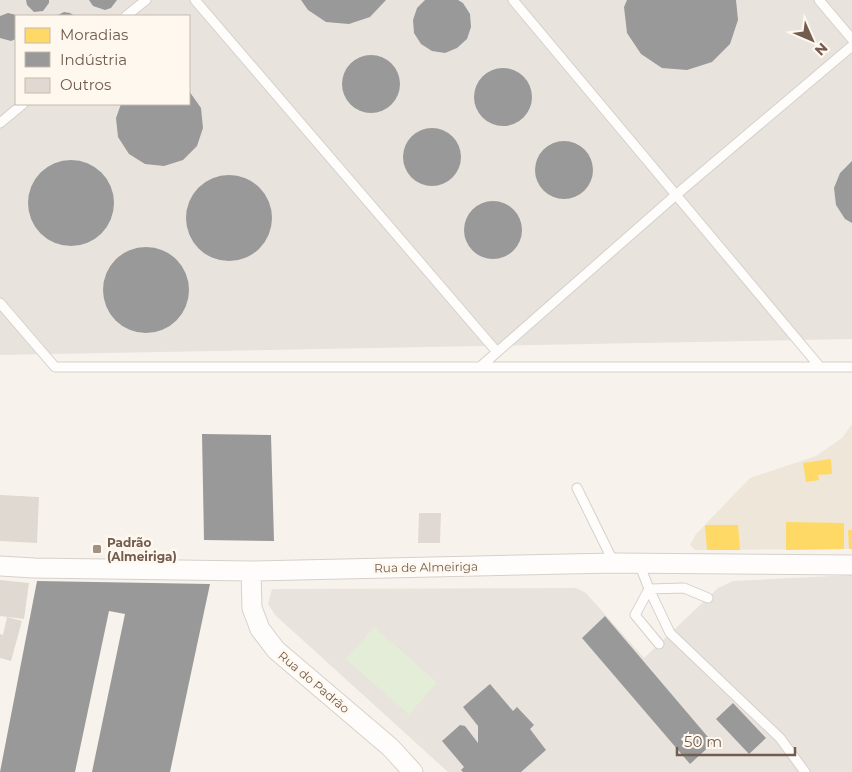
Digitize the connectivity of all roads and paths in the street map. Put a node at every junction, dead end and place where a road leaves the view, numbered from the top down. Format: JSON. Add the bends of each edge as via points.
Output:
{"nodes":[{"id":1,"x":146,"y":0,"type":"edge"},
{"id":2,"x":195,"y":0,"type":"edge"},
{"id":3,"x":513,"y":0,"type":"edge"},
{"id":4,"x":819,"y":0,"type":"edge"},
{"id":5,"x":127,"y":15,"type":"edge"},
{"id":6,"x":852,"y":38,"type":"edge"},
{"id":7,"x":852,"y":46,"type":"edge"},
{"id":8,"x":22,"y":105,"type":"edge"},
{"id":9,"x":0,"y":123,"type":"edge"},
{"id":10,"x":677,"y":194,"type":"junction"},
{"id":11,"x":0,"y":303,"type":"edge"},
{"id":12,"x":497,"y":352,"type":"junction"},
{"id":13,"x":480,"y":367,"type":"junction"},
{"id":14,"x":820,"y":367,"type":"junction"},
{"id":15,"x":852,"y":367,"type":"edge"},
{"id":16,"x":577,"y":488,"type":"dead end"},
{"id":17,"x":614,"y":563,"type":"junction"},
{"id":18,"x":639,"y":563,"type":"junction"},
{"id":19,"x":852,"y":565,"type":"edge"},
{"id":20,"x":0,"y":566,"type":"edge"},
{"id":21,"x":251,"y":571,"type":"junction"},
{"id":22,"x":649,"y":589,"type":"junction"},
{"id":23,"x":708,"y":598,"type":"dead end"},
{"id":24,"x":659,"y":644,"type":"dead end"},
{"id":25,"x":413,"y":772,"type":"edge"},
{"id":26,"x":804,"y":772,"type":"edge"}],
"edges":[{"from":1,"to":5,"type":"lane"},
{"from":2,"to":12,"type":"lane"},
{"from":3,"to":10,"type":"lane"},
{"from":4,"to":6,"type":"lane"},
{"from":7,"to":10,"type":"lane"},
{"from":8,"to":9,"type":"lane"},
{"from":10,"to":12,"type":"lane"},
{"from":10,"to":14,"type":"lane"},
{"from":11,"to":13,"type":"lane","via":[[55,367]]},
{"from":12,"to":13,"type":"lane"},
{"from":13,"to":14,"type":"lane"},
{"from":14,"to":15,"type":"lane"},
{"from":16,"to":17,"type":"lane"},
{"from":17,"to":18,"type":"street","name":"Rua de Almeiriga"},
{"from":17,"to":21,"type":"street","name":"Rua de Almeiriga"},
{"from":18,"to":19,"type":"street","name":"Rua de Almeiriga"},
{"from":18,"to":22,"type":"lane"},
{"from":20,"to":21,"type":"street","name":"Rua de Almeiriga"},
{"from":21,"to":25,"type":"street","name":"Rua do Padrão","via":[[252,608],[260,629],[276,650],[390,747]]},
{"from":22,"to":23,"type":"lane","via":[[684,588]]},
{"from":22,"to":24,"type":"lane","via":[[635,615]]},
{"from":22,"to":26,"type":"lane","via":[[670,633],[780,738]]}]}
